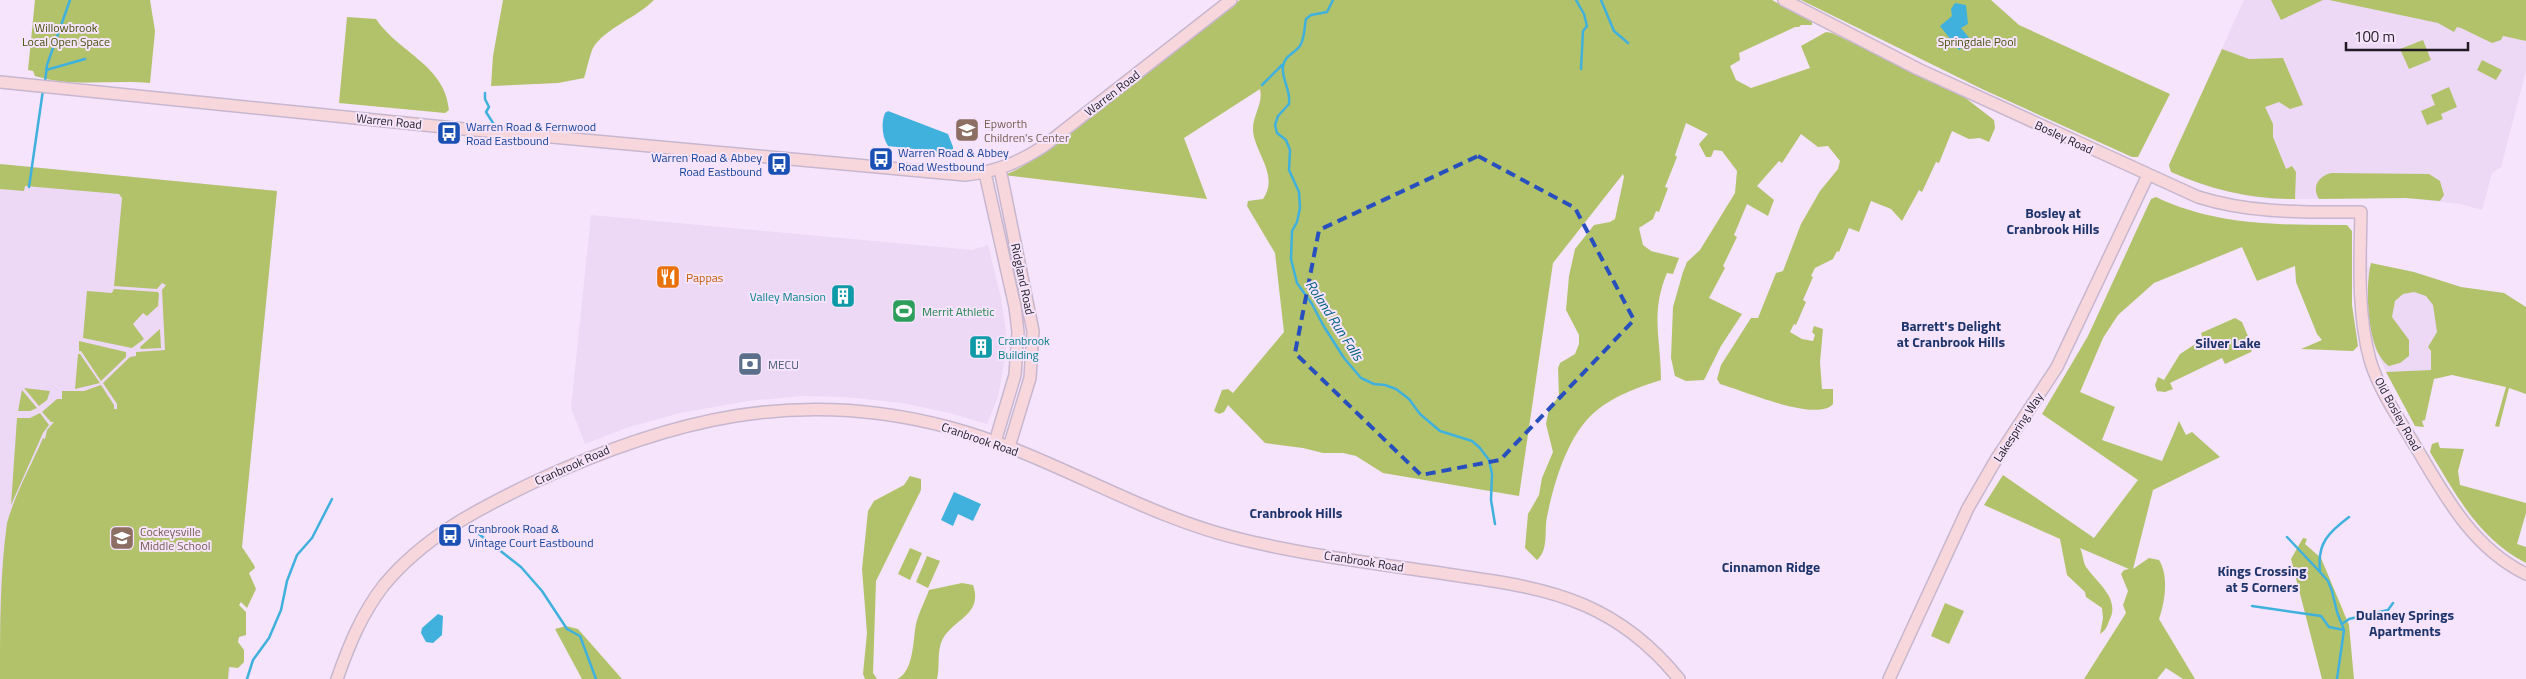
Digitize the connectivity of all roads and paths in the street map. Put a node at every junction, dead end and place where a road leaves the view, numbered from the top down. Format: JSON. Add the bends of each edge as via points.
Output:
{"nodes":[{"id":1,"x":1231,"y":0,"type":"edge"},
{"id":2,"x":1784,"y":0,"type":"edge"},
{"id":3,"x":0,"y":82,"type":"edge"},
{"id":4,"x":1000,"y":169,"type":"junction"},
{"id":5,"x":985,"y":173,"type":"junction"},
{"id":6,"x":2148,"y":175,"type":"junction"},
{"id":7,"x":2361,"y":212,"type":"joint"},
{"id":8,"x":995,"y":442,"type":"junction"},
{"id":9,"x":1009,"y":447,"type":"junction"},
{"id":10,"x":2526,"y":574,"type":"edge"},
{"id":11,"x":337,"y":679,"type":"edge"},
{"id":12,"x":1679,"y":679,"type":"edge"},
{"id":13,"x":1890,"y":679,"type":"edge"}],
"edges":[{"from":1,"to":4,"type":"street","name":"Warren Road","via":[[1044,146],[1021,161]]},
{"from":2,"to":6,"type":"street","name":"Bosley Road","via":[[1910,65]]},
{"from":3,"to":5,"type":"street","name":"Warren Road","via":[[919,172],[965,176]]},
{"from":4,"to":5,"type":"street","name":"Warren Road"},
{"from":4,"to":9,"type":"street","name":"Ridgland Road","via":[[1033,331],[1030,378]]},
{"from":5,"to":8,"type":"street","name":"Ridgland Road","via":[[1018,332],[1015,375]]},
{"from":6,"to":7,"type":"street","name":"Bosley Road","via":[[2198,197],[2237,207],[2271,212]]},
{"from":6,"to":13,"type":"street","name":"Lakespring Way","via":[[2057,367],[1968,508]]},
{"from":7,"to":10,"type":"street","name":"Old Bosley Road","via":[[2363,326],[2370,360],[2379,381],[2464,524],[2501,559]]},
{"from":8,"to":9,"type":"street","name":"Cranbrook Road"},
{"from":8,"to":11,"type":"street","name":"Cranbrook Road","via":[[948,426],[901,416],[811,409],[712,419],[625,443],[476,510],[418,550],[372,602],[356,629]]},
{"from":9,"to":12,"type":"street","name":"Cranbrook Road","via":[[1155,511],[1243,540],[1509,584],[1566,598],[1623,628],[1656,654]]}]}
